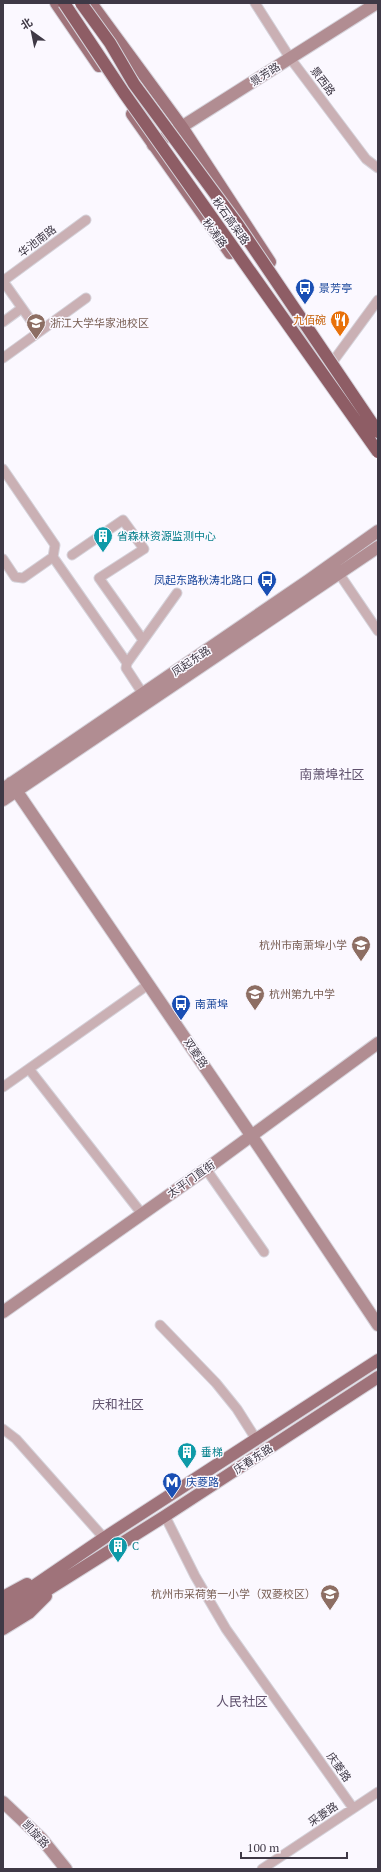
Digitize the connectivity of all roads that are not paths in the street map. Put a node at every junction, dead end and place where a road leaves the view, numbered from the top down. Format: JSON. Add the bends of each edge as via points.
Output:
{"nodes":[{"id":1,"x":56,"y":3,"type":"edge"},
{"id":2,"x":64,"y":3,"type":"edge"},
{"id":3,"x":81,"y":3,"type":"edge"},
{"id":4,"x":91,"y":3,"type":"edge"},
{"id":5,"x":255,"y":3,"type":"edge"},
{"id":6,"x":377,"y":3,"type":"edge"},
{"id":7,"x":290,"y":58,"type":"junction"},
{"id":8,"x":182,"y":127,"type":"junction"},
{"id":9,"x":153,"y":145,"type":"junction"},
{"id":10,"x":378,"y":168,"type":"edge"},
{"id":11,"x":86,"y":220,"type":"dead end"},
{"id":12,"x":3,"y":281,"type":"edge"},
{"id":13,"x":86,"y":298,"type":"dead end"},
{"id":14,"x":378,"y":300,"type":"edge"},
{"id":15,"x":22,"y":308,"type":"junction"},
{"id":16,"x":3,"y":322,"type":"edge"},
{"id":17,"x":39,"y":332,"type":"junction"},
{"id":18,"x":3,"y":358,"type":"edge"},
{"id":19,"x":334,"y":360,"type":"junction"},
{"id":20,"x":378,"y":424,"type":"edge"},
{"id":21,"x":378,"y":432,"type":"edge"},
{"id":22,"x":378,"y":452,"type":"edge"},
{"id":23,"x":378,"y":460,"type":"edge"},
{"id":24,"x":3,"y":469,"type":"edge"},
{"id":25,"x":378,"y":531,"type":"edge"},
{"id":26,"x":378,"y":547,"type":"edge"},
{"id":27,"x":72,"y":555,"type":"dead end"},
{"id":28,"x":53,"y":557,"type":"junction"},
{"id":29,"x":3,"y":559,"type":"edge"},
{"id":30,"x":338,"y":572,"type":"junction"},
{"id":31,"x":177,"y":593,"type":"dead end"},
{"id":32,"x":378,"y":631,"type":"edge"},
{"id":33,"x":143,"y":640,"type":"junction"},
{"id":34,"x":127,"y":663,"type":"junction"},
{"id":35,"x":143,"y":694,"type":"junction"},
{"id":36,"x":10,"y":788,"type":"edge"},
{"id":37,"x":3,"y":800,"type":"edge"},
{"id":38,"x":149,"y":984,"type":"junction"},
{"id":39,"x":378,"y":1043,"type":"edge"},
{"id":40,"x":29,"y":1069,"type":"junction"},
{"id":41,"x":3,"y":1087,"type":"edge"},
{"id":42,"x":251,"y":1135,"type":"junction"},
{"id":43,"x":206,"y":1168,"type":"junction"},
{"id":44,"x":142,"y":1214,"type":"junction"},
{"id":45,"x":264,"y":1252,"type":"dead end"},
{"id":46,"x":3,"y":1312,"type":"edge"},
{"id":47,"x":160,"y":1325,"type":"dead end"},
{"id":48,"x":378,"y":1325,"type":"edge"},
{"id":49,"x":378,"y":1360,"type":"edge"},
{"id":50,"x":378,"y":1377,"type":"edge"},
{"id":51,"x":3,"y":1429,"type":"edge"},
{"id":52,"x":256,"y":1439,"type":"junction"},
{"id":53,"x":165,"y":1516,"type":"junction"},
{"id":54,"x":104,"y":1538,"type":"junction"},
{"id":55,"x":69,"y":1563,"type":"junction"},
{"id":56,"x":66,"y":1578,"type":"junction"},
{"id":57,"x":3,"y":1597,"type":"edge"},
{"id":58,"x":27,"y":1597,"type":"junction"},
{"id":59,"x":3,"y":1607,"type":"edge"},
{"id":60,"x":3,"y":1618,"type":"edge"},
{"id":61,"x":3,"y":1629,"type":"edge"},
{"id":62,"x":378,"y":1792,"type":"edge"},
{"id":63,"x":3,"y":1802,"type":"edge"},
{"id":64,"x":353,"y":1808,"type":"junction"},
{"id":65,"x":66,"y":1869,"type":"edge"},
{"id":66,"x":262,"y":1869,"type":"edge"}],
"edges":[{"from":1,"to":9,"type":"main road","name":"秋涛路"},
{"from":2,"to":22,"type":"highway","name":"秋石高架路","bridge":true,"via":[[124,93]]},
{"from":3,"to":21,"type":"highway","name":"秋石高架路","bridge":true,"via":[[110,43],[134,84],[238,225]]},
{"from":4,"to":8,"type":"main road"},
{"from":5,"to":7,"type":"street","name":"景西路"},
{"from":6,"to":7,"type":"street","name":"景芳路"},
{"from":7,"to":8,"type":"street","name":"景芳路"},
{"from":7,"to":10,"type":"street","name":"景西路","via":[[366,159]]},
{"from":8,"to":9,"type":"street","name":"景芳路"},
{"from":8,"to":19,"type":"main road"},
{"from":9,"to":23,"type":"main road","name":"秋涛路"},
{"from":11,"to":12,"type":"street","name":"华池南路"},
{"from":12,"to":15,"type":"street"},
{"from":13,"to":17,"type":"street"},
{"from":14,"to":19,"type":"street"},
{"from":15,"to":16,"type":"street"},
{"from":15,"to":17,"type":"street"},
{"from":17,"to":18,"type":"street"},
{"from":19,"to":20,"type":"main road"},
{"from":24,"to":28,"type":"street","via":[[55,546]]},
{"from":25,"to":35,"type":"street","name":"凤起东路"},
{"from":26,"to":30,"type":"street","name":"凤起东路"},
{"from":27,"to":33,"type":"street","via":[[123,520],[144,549],[99,578]]},
{"from":28,"to":29,"type":"street","via":[[23,578],[15,577]]},
{"from":28,"to":34,"type":"street"},
{"from":30,"to":32,"type":"street"},
{"from":30,"to":36,"type":"street","name":"凤起东路"},
{"from":31,"to":33,"type":"street"},
{"from":33,"to":34,"type":"street"},
{"from":34,"to":35,"type":"street","via":[[126,668]]},
{"from":35,"to":36,"type":"street","name":"凤起东路"},
{"from":36,"to":37,"type":"street","name":"凤起东路"},
{"from":36,"to":38,"type":"street","name":"双菱路"},
{"from":38,"to":40,"type":"street"},
{"from":38,"to":42,"type":"street","name":"双菱路"},
{"from":39,"to":42,"type":"street","name":"太平门直街"},
{"from":40,"to":41,"type":"street"},
{"from":40,"to":44,"type":"street"},
{"from":42,"to":43,"type":"street","name":"太平门直街"},
{"from":42,"to":48,"type":"street","name":"双菱路"},
{"from":43,"to":44,"type":"street","name":"太平门直街"},
{"from":43,"to":45,"type":"street"},
{"from":44,"to":46,"type":"street","name":"太平门直街"},
{"from":47,"to":52,"type":"street","via":[[216,1383],[237,1408]]},
{"from":49,"to":52,"type":"main road","name":"庆春东路"},
{"from":50,"to":53,"type":"main road","name":"庆春东路"},
{"from":51,"to":54,"type":"street","via":[[16,1439]]},
{"from":52,"to":54,"type":"main road","name":"庆春东路"},
{"from":53,"to":56,"type":"main road","name":"庆春东路"},
{"from":53,"to":64,"type":"street","name":"庆菱路","via":[[195,1576],[226,1629]]},
{"from":54,"to":55,"type":"main road","name":"庆春东路"},
{"from":55,"to":57,"type":"main road","name":"庆春东路"},
{"from":55,"to":58,"type":"main road","name":"庆春东路"},
{"from":56,"to":58,"type":"main road","name":"庆春东路"},
{"from":56,"to":61,"type":"main road","name":"庆春东路","via":[[29,1613]]},
{"from":58,"to":59,"type":"main road"},
{"from":58,"to":60,"type":"main road"},
{"from":62,"to":64,"type":"street","name":"采菱路"},
{"from":63,"to":65,"type":"street","name":"凯旋路","via":[[41,1838]]},
{"from":64,"to":66,"type":"street","name":"采菱路"}]}
